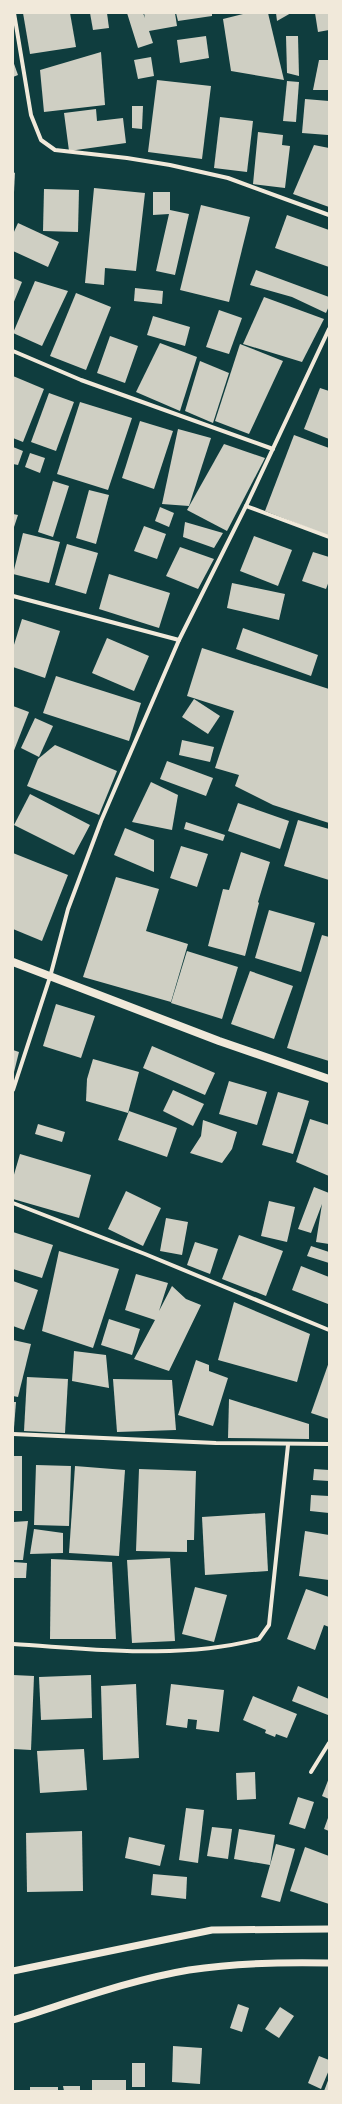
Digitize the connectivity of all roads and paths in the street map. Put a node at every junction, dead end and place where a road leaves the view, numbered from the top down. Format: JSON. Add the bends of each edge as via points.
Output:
{"nodes":[{"id":1,"x":14,"y":13,"type":"edge"},
{"id":2,"x":329,"y":215,"type":"edge"},
{"id":3,"x":329,"y":329,"type":"edge"},
{"id":4,"x":13,"y":351,"type":"edge"},
{"id":5,"x":273,"y":449,"type":"junction"},
{"id":6,"x":246,"y":506,"type":"junction"},
{"id":7,"x":329,"y":536,"type":"edge"},
{"id":8,"x":13,"y":596,"type":"edge"},
{"id":9,"x":179,"y":640,"type":"junction"},
{"id":10,"x":13,"y":962,"type":"edge"},
{"id":11,"x":50,"y":976,"type":"junction"},
{"id":12,"x":329,"y":1079,"type":"edge"},
{"id":13,"x":13,"y":1090,"type":"edge"},
{"id":14,"x":13,"y":1203,"type":"edge"},
{"id":15,"x":329,"y":1330,"type":"edge"},
{"id":16,"x":13,"y":1434,"type":"edge"},
{"id":17,"x":329,"y":1444,"type":"edge"},
{"id":18,"x":288,"y":1445,"type":"junction"},
{"id":19,"x":13,"y":1644,"type":"edge"},
{"id":20,"x":329,"y":1743,"type":"edge"},
{"id":21,"x":312,"y":1772,"type":"dead end"},
{"id":22,"x":329,"y":1929,"type":"edge"},
{"id":23,"x":329,"y":1963,"type":"edge"},
{"id":24,"x":13,"y":1971,"type":"edge"},
{"id":25,"x":13,"y":2020,"type":"edge"}],
"edges":[{"from":1,"to":2,"type":"street","via":[[31,115],[41,140],[55,150],[127,158],[228,178]]},
{"from":3,"to":5,"type":"street"},
{"from":4,"to":5,"type":"street","via":[[81,380]]},
{"from":5,"to":6,"type":"street"},
{"from":6,"to":7,"type":"street"},
{"from":6,"to":9,"type":"street"},
{"from":8,"to":9,"type":"street"},
{"from":9,"to":11,"type":"street","via":[[101,821],[68,909]]},
{"from":10,"to":11,"type":"main road"},
{"from":11,"to":12,"type":"main road"},
{"from":11,"to":13,"type":"street"},
{"from":14,"to":15,"type":"street"},
{"from":16,"to":18,"type":"street"},
{"from":17,"to":18,"type":"street"},
{"from":18,"to":19,"type":"street","via":[[269,1625],[259,1640],[156,1653]]},
{"from":20,"to":21,"type":"street"},
{"from":22,"to":24,"type":"street","via":[[212,1930]]},
{"from":23,"to":25,"type":"street","via":[[271,1962],[189,1970],[142,1980]]}]}
